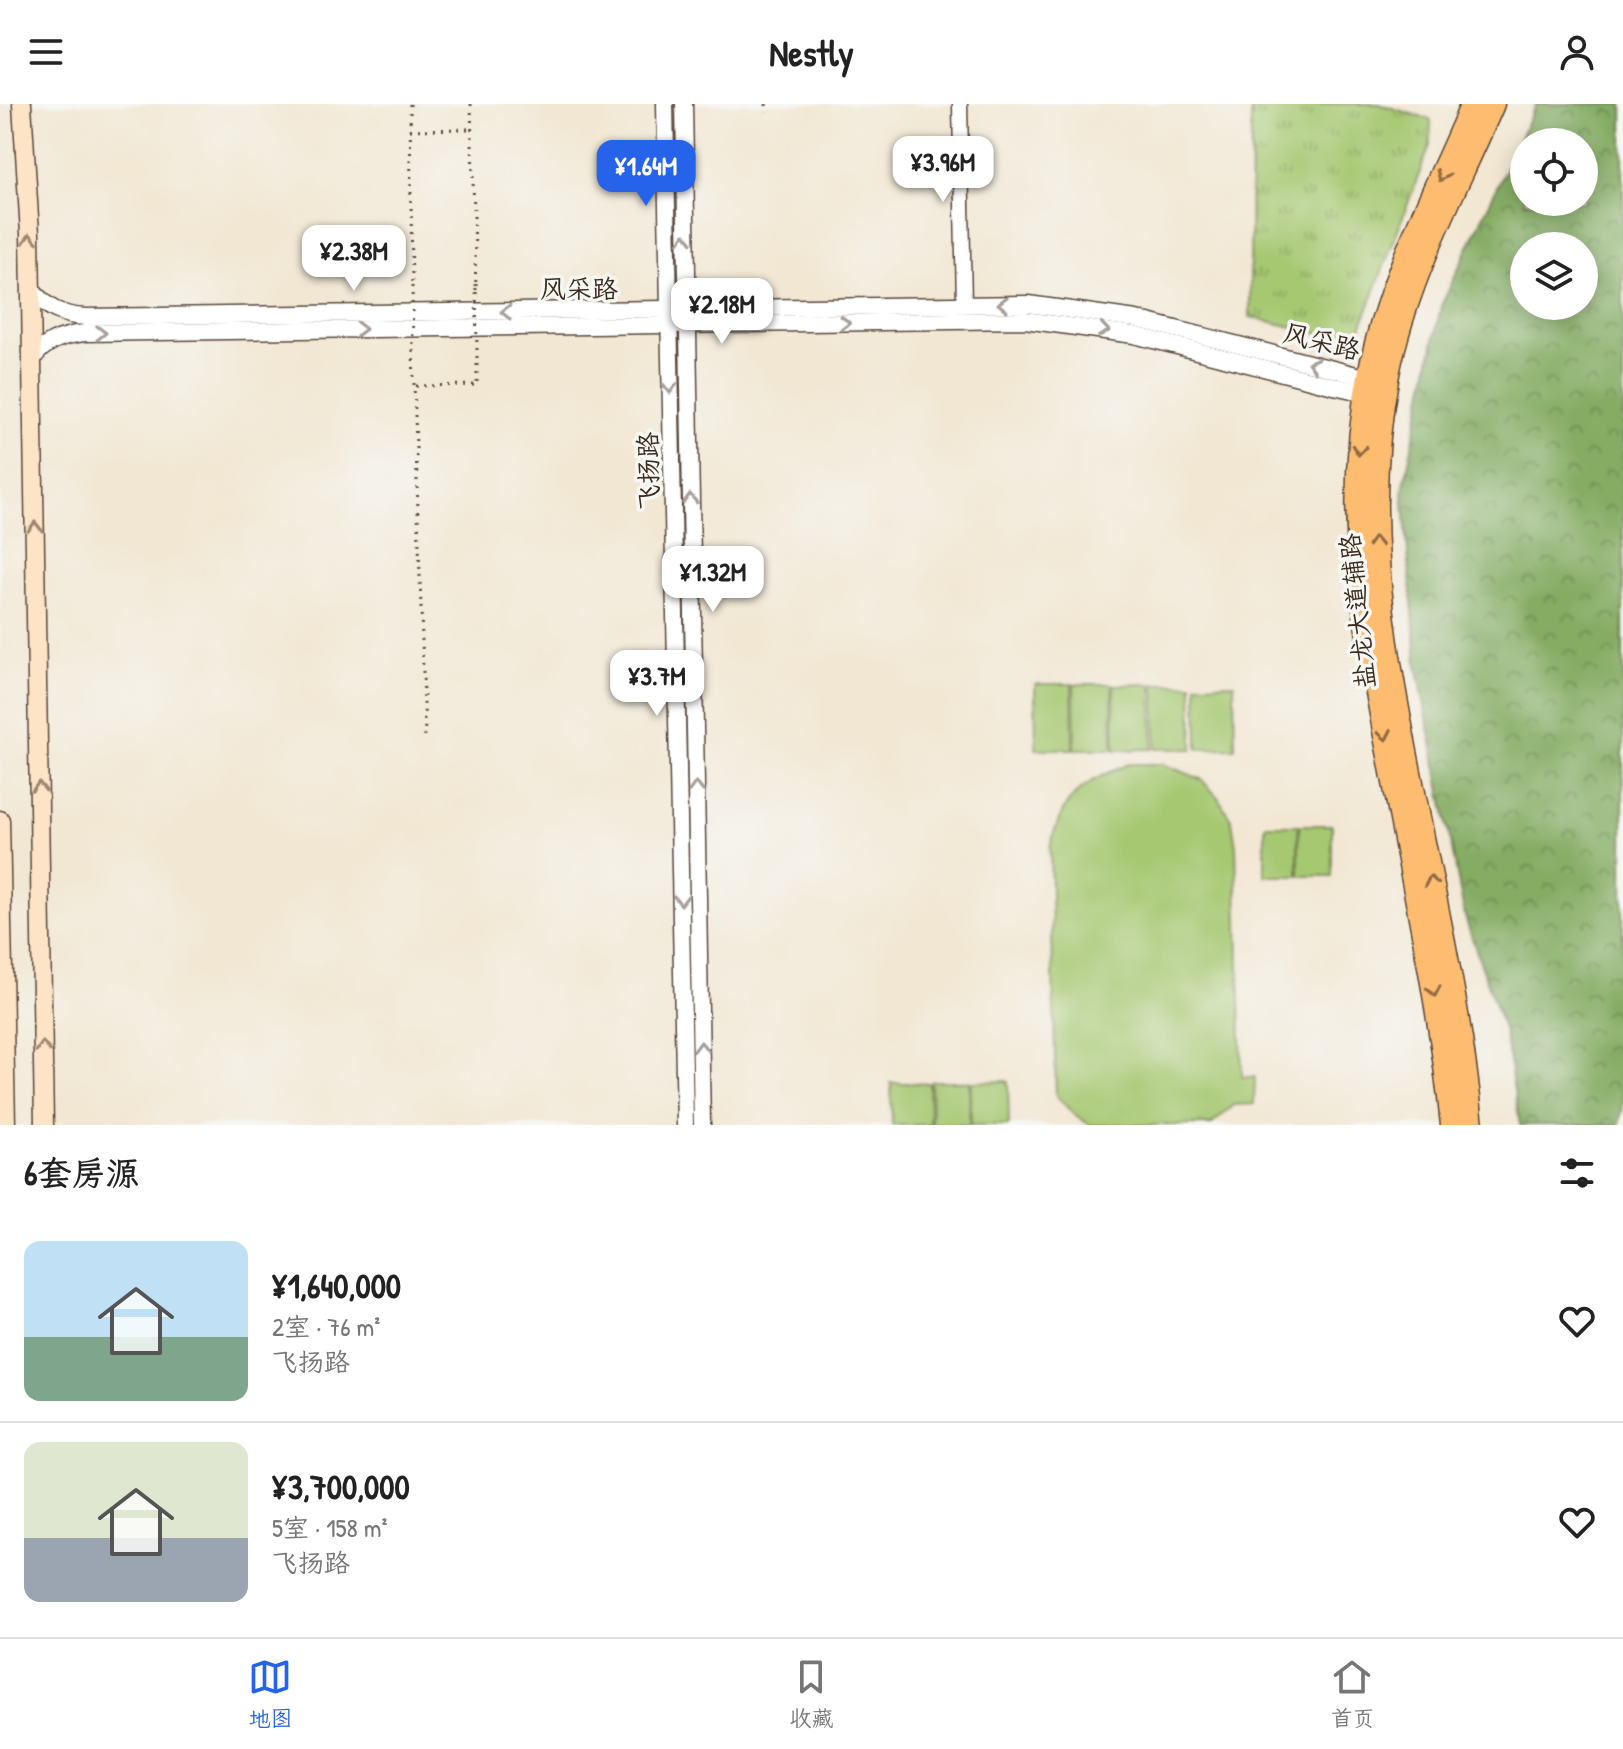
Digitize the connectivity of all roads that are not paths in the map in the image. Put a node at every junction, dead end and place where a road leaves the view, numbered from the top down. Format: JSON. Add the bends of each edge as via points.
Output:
{"nodes":[{"id":1,"x":22,"y":104,"type":"edge"},
{"id":2,"x":665,"y":104,"type":"edge"},
{"id":3,"x":684,"y":104,"type":"edge"},
{"id":4,"x":960,"y":104,"type":"edge"},
{"id":5,"x":1472,"y":104,"type":"edge"},
{"id":6,"x":1493,"y":104,"type":"edge"},
{"id":7,"x":31,"y":288,"type":"junction"},
{"id":8,"x":964,"y":304,"type":"junction"},
{"id":9,"x":686,"y":318,"type":"junction"},
{"id":10,"x":668,"y":319,"type":"junction"},
{"id":11,"x":32,"y":360,"type":"junction"},
{"id":12,"x":1373,"y":387,"type":"junction"},
{"id":13,"x":0,"y":820,"type":"edge"},
{"id":14,"x":6,"y":1125,"type":"edge"},
{"id":15,"x":44,"y":1125,"type":"edge"},
{"id":16,"x":685,"y":1125,"type":"edge"},
{"id":17,"x":702,"y":1125,"type":"edge"},
{"id":18,"x":1467,"y":1125,"type":"edge"}],
"edges":[{"from":7,"to":1,"type":"main road","one_way":true},
{"from":2,"to":10,"type":"street","name":"飞扬路"},
{"from":9,"to":3,"type":"street","name":"飞扬路","one_way":true},
{"from":4,"to":8,"type":"street"},
{"from":5,"to":12,"type":"main road","name":"盐龙大道辅路","one_way":true,"via":[[1381,326]]},
{"from":6,"to":12,"type":"main road","name":"盐龙大道辅路"},
{"from":10,"to":7,"type":"street","name":"风采路","one_way":true,"via":[[86,317],[54,310]]},
{"from":7,"to":11,"type":"main road"},
{"from":8,"to":9,"type":"street","name":"风采路"},
{"from":12,"to":8,"type":"street","name":"风采路","one_way":true,"via":[[1103,312]]},
{"from":9,"to":10,"type":"street","name":"风采路"},
{"from":9,"to":12,"type":"street","name":"风采路","one_way":true,"via":[[1047,322],[1134,335]]},
{"from":17,"to":9,"type":"street","name":"飞扬路","one_way":true},
{"from":11,"to":10,"type":"street","name":"风采路","one_way":true,"via":[[51,342],[85,333]]},
{"from":10,"to":16,"type":"street","name":"飞扬路","one_way":true},
{"from":15,"to":11,"type":"main road","one_way":true},
{"from":12,"to":18,"type":"main road","name":"盐龙大道辅路","via":[[1359,439],[1356,517],[1365,622],[1433,986]]},
{"from":13,"to":14,"type":"main road"}]}
